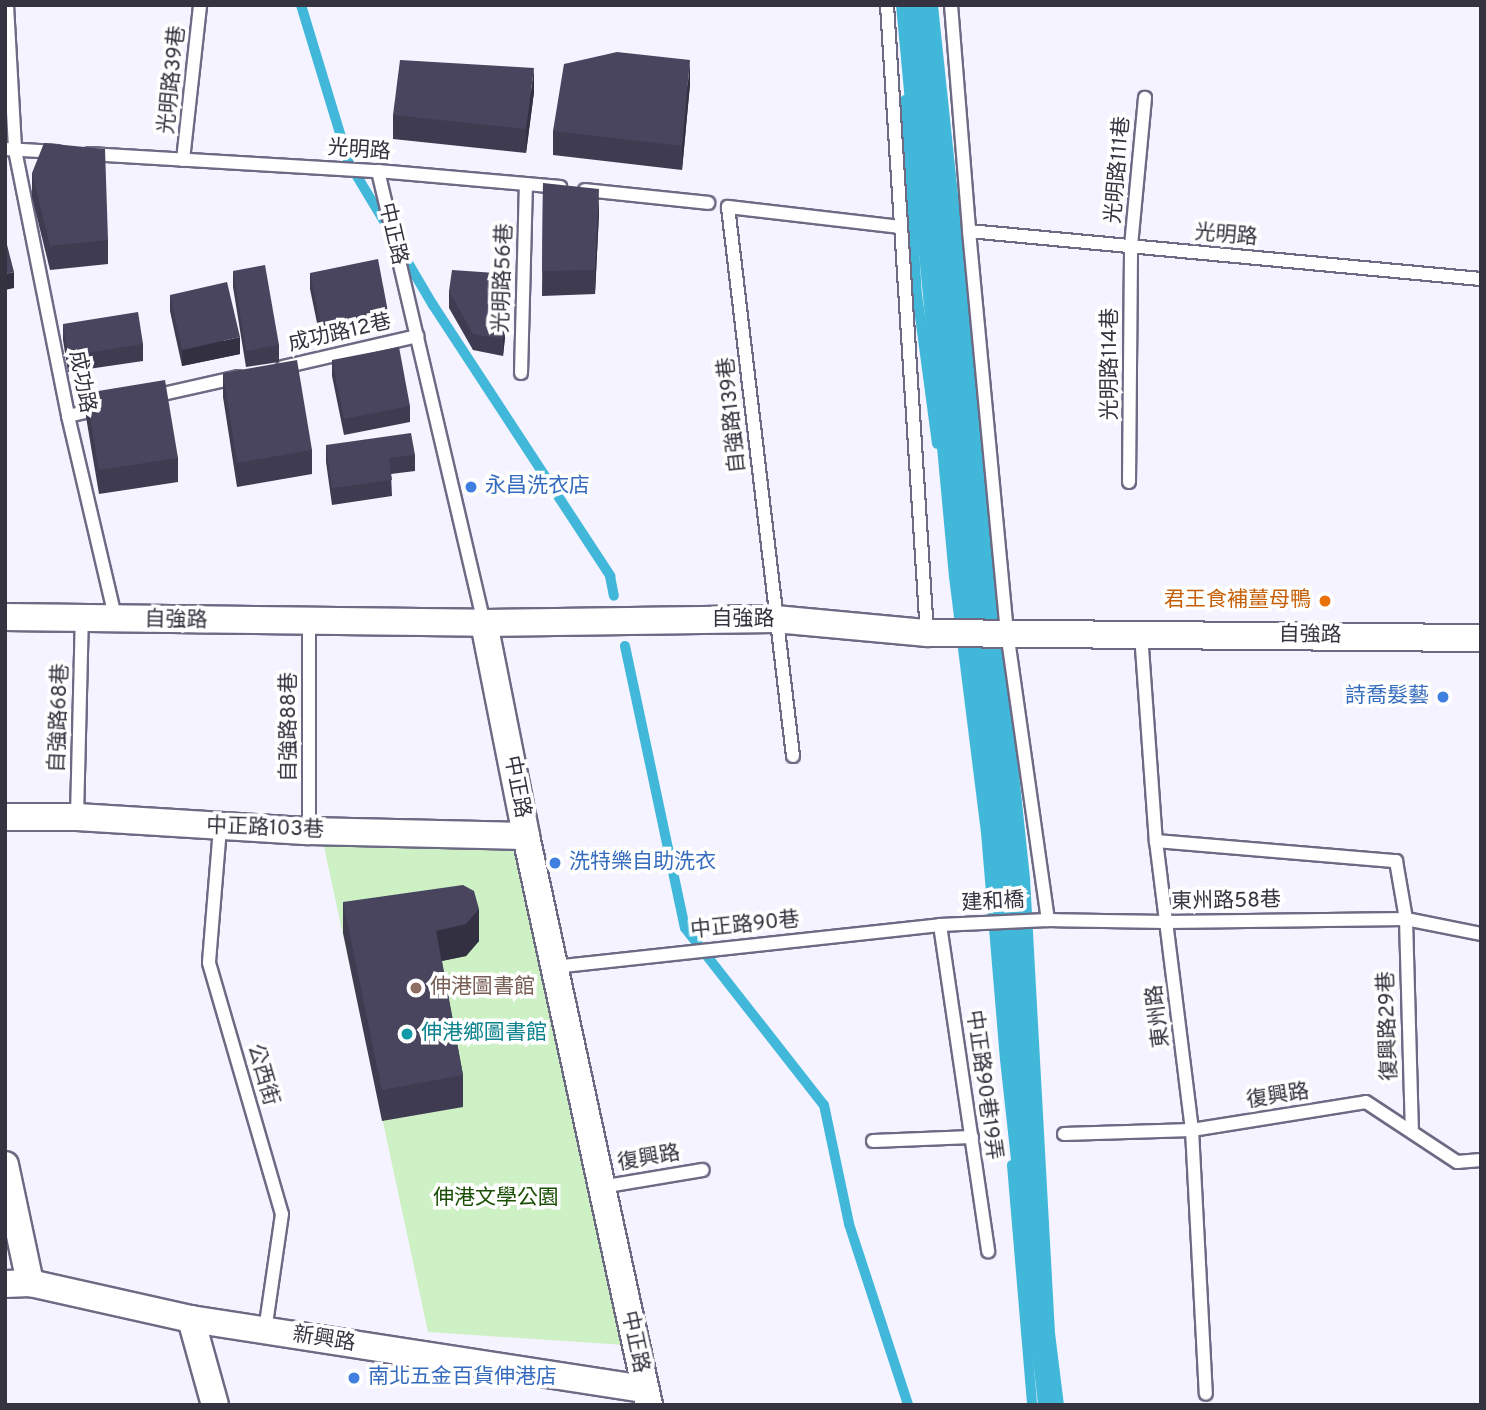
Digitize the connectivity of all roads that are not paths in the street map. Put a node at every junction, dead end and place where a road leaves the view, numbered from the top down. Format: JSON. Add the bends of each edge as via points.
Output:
{"nodes":[{"id":1,"x":7,"y":5,"type":"edge"},
{"id":2,"x":200,"y":5,"type":"edge"},
{"id":3,"x":887,"y":5,"type":"edge"},
{"id":4,"x":951,"y":5,"type":"edge"},
{"id":5,"x":1145,"y":98,"type":"dead end"},
{"id":6,"x":10,"y":149,"type":"edge"},
{"id":7,"x":183,"y":160,"type":"junction"},
{"id":8,"x":374,"y":171,"type":"junction"},
{"id":9,"x":526,"y":184,"type":"junction"},
{"id":10,"x":708,"y":204,"type":"dead end"},
{"id":11,"x":901,"y":227,"type":"junction"},
{"id":12,"x":969,"y":231,"type":"junction"},
{"id":13,"x":1131,"y":246,"type":"junction"},
{"id":14,"x":1481,"y":279,"type":"edge"},
{"id":15,"x":417,"y":336,"type":"junction"},
{"id":16,"x":269,"y":370,"type":"edge"},
{"id":17,"x":256,"y":373,"type":"edge"},
{"id":18,"x":521,"y":373,"type":"dead end"},
{"id":19,"x":135,"y":401,"type":"edge"},
{"id":20,"x":122,"y":404,"type":"edge"},
{"id":21,"x":68,"y":416,"type":"junction"},
{"id":22,"x":1129,"y":482,"type":"dead end"},
{"id":23,"x":5,"y":617,"type":"edge"},
{"id":24,"x":82,"y":619,"type":"junction"},
{"id":25,"x":775,"y":619,"type":"junction"},
{"id":26,"x":116,"y":620,"type":"junction"},
{"id":27,"x":309,"y":622,"type":"junction"},
{"id":28,"x":484,"y":623,"type":"junction"},
{"id":29,"x":1007,"y":632,"type":"junction"},
{"id":30,"x":927,"y":633,"type":"junction"},
{"id":31,"x":1141,"y":634,"type":"junction"},
{"id":32,"x":1481,"y":638,"type":"edge"},
{"id":33,"x":793,"y":757,"type":"dead end"},
{"id":34,"x":5,"y":817,"type":"edge"},
{"id":35,"x":76,"y":817,"type":"junction"},
{"id":36,"x":220,"y":828,"type":"junction"},
{"id":37,"x":309,"y":831,"type":"junction"},
{"id":38,"x":526,"y":836,"type":"junction"},
{"id":39,"x":1156,"y":841,"type":"junction"},
{"id":40,"x":1406,"y":919,"type":"junction"},
{"id":41,"x":1048,"y":920,"type":"junction"},
{"id":42,"x":1167,"y":922,"type":"junction"},
{"id":43,"x":940,"y":925,"type":"junction"},
{"id":44,"x":1481,"y":934,"type":"edge"},
{"id":45,"x":554,"y":967,"type":"junction"},
{"id":46,"x":1192,"y":1130,"type":"junction"},
{"id":47,"x":1412,"y":1131,"type":"junction"},
{"id":48,"x":1064,"y":1134,"type":"dead end"},
{"id":49,"x":972,"y":1137,"type":"junction"},
{"id":50,"x":873,"y":1140,"type":"dead end"},
{"id":51,"x":1481,"y":1160,"type":"edge"},
{"id":52,"x":5,"y":1165,"type":"edge"},
{"id":53,"x":703,"y":1170,"type":"dead end"},
{"id":54,"x":601,"y":1187,"type":"junction"},
{"id":55,"x":988,"y":1251,"type":"dead end"},
{"id":56,"x":18,"y":1283,"type":"edge"},
{"id":57,"x":191,"y":1320,"type":"junction"},
{"id":58,"x":265,"y":1331,"type":"junction"},
{"id":59,"x":1206,"y":1394,"type":"dead end"},
{"id":60,"x":647,"y":1397,"type":"edge"},
{"id":61,"x":215,"y":1405,"type":"edge"}],
"edges":[{"from":1,"to":6,"type":"lane","name":"成功路"},
{"from":2,"to":7,"type":"lane","name":"光明路39巷"},
{"from":3,"to":11,"type":"lane"},
{"from":4,"to":12,"type":"lane"},
{"from":5,"to":13,"type":"lane","name":"光明路111巷"},
{"from":6,"to":7,"type":"lane","name":"光明路"},
{"from":6,"to":21,"type":"lane","name":"成功路"},
{"from":7,"to":8,"type":"lane","name":"光明路"},
{"from":8,"to":9,"type":"lane","name":"光明路"},
{"from":8,"to":15,"type":"lane","name":"中正路"},
{"from":9,"to":10,"type":"lane","name":"光明路"},
{"from":9,"to":18,"type":"lane","name":"光明路56巷"},
{"from":11,"to":25,"type":"lane","name":"自強路139巷","via":[[729,207]]},
{"from":11,"to":30,"type":"lane"},
{"from":12,"to":13,"type":"lane","name":"光明路"},
{"from":12,"to":29,"type":"lane"},
{"from":13,"to":14,"type":"lane","name":"光明路"},
{"from":13,"to":22,"type":"lane","name":"光明路114巷"},
{"from":15,"to":16,"type":"lane","name":"成功路12巷"},
{"from":15,"to":28,"type":"lane","name":"中正路"},
{"from":17,"to":19,"type":"lane"},
{"from":20,"to":21,"type":"lane"},
{"from":21,"to":26,"type":"lane","name":"成功路"},
{"from":23,"to":24,"type":"street","name":"自強路"},
{"from":24,"to":26,"type":"street","name":"自強路"},
{"from":24,"to":35,"type":"lane","name":"自強路68巷"},
{"from":25,"to":28,"type":"street","name":"自強路"},
{"from":25,"to":30,"type":"street","name":"自強路"},
{"from":25,"to":33,"type":"lane","name":"自強路139巷"},
{"from":26,"to":27,"type":"street","name":"自強路"},
{"from":27,"to":28,"type":"street","name":"自強路"},
{"from":27,"to":37,"type":"lane","name":"自強路88巷"},
{"from":28,"to":38,"type":"street","name":"中正路"},
{"from":29,"to":30,"type":"street","name":"自強路"},
{"from":29,"to":31,"type":"street","name":"自強路"},
{"from":29,"to":41,"type":"lane"},
{"from":31,"to":32,"type":"street","name":"自強路"},
{"from":31,"to":39,"type":"lane","name":"東州路"},
{"from":34,"to":35,"type":"street","name":"中正路103巷"},
{"from":35,"to":36,"type":"street","name":"中正路103巷"},
{"from":36,"to":37,"type":"street","name":"中正路103巷"},
{"from":36,"to":58,"type":"lane","name":"公西街","via":[[209,963],[282,1214]]},
{"from":37,"to":38,"type":"street","name":"中正路103巷"},
{"from":38,"to":45,"type":"street","name":"中正路"},
{"from":39,"to":40,"type":"lane","via":[[1396,861]]},
{"from":39,"to":42,"type":"lane","name":"東州路"},
{"from":40,"to":42,"type":"lane","name":"東州路58巷"},
{"from":40,"to":44,"type":"lane","name":"東州路58巷"},
{"from":40,"to":47,"type":"lane","name":"復興路29巷"},
{"from":41,"to":42,"type":"lane","name":"東州路58巷"},
{"from":41,"to":43,"type":"lane","name":"建和橋"},
{"from":42,"to":46,"type":"lane","name":"東州路"},
{"from":43,"to":45,"type":"lane","name":"中正路90巷"},
{"from":43,"to":49,"type":"lane","name":"中正路90巷19弄"},
{"from":45,"to":54,"type":"street","name":"中正路"},
{"from":46,"to":47,"type":"lane","name":"復興路","via":[[1366,1102]]},
{"from":46,"to":48,"type":"lane","name":"復興路"},
{"from":46,"to":59,"type":"lane","name":"東州路"},
{"from":47,"to":51,"type":"lane","name":"復興路","via":[[1457,1162]]},
{"from":49,"to":50,"type":"lane"},
{"from":49,"to":55,"type":"lane","name":"中正路90巷19弄"},
{"from":52,"to":56,"type":"street"},
{"from":53,"to":54,"type":"lane","name":"復興路"},
{"from":54,"to":60,"type":"street","name":"中正路"},
{"from":56,"to":57,"type":"street","name":"新興路"},
{"from":57,"to":58,"type":"street","name":"新興路"},
{"from":57,"to":61,"type":"street"},
{"from":58,"to":60,"type":"street","name":"新興路"}]}
